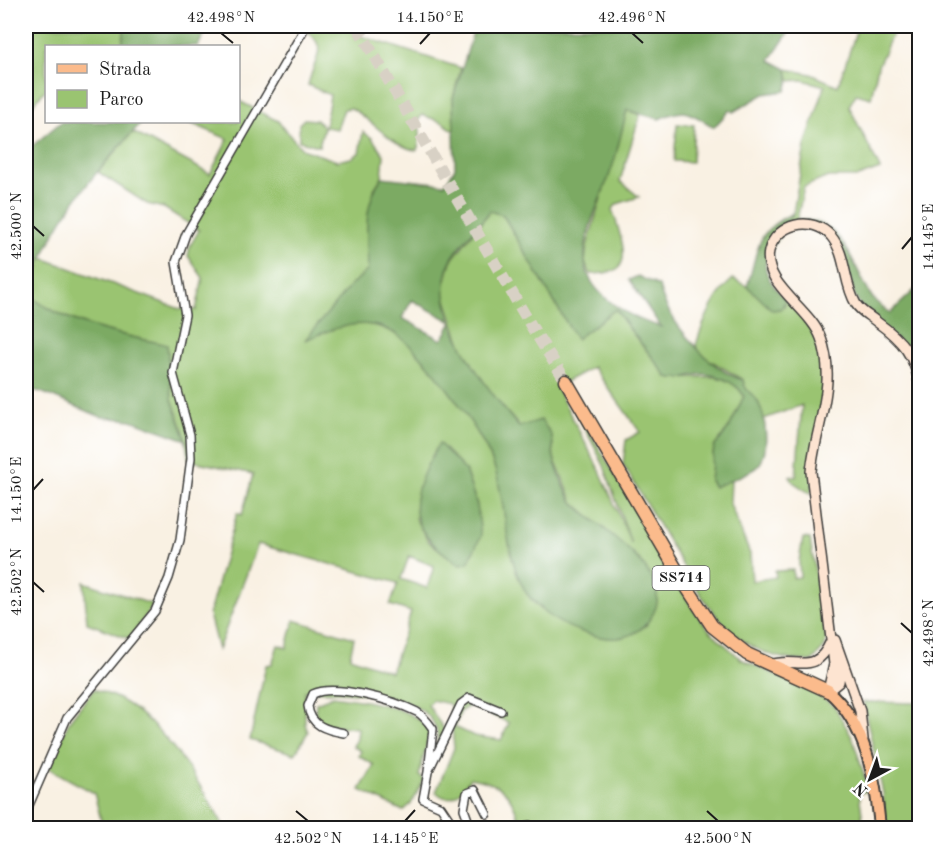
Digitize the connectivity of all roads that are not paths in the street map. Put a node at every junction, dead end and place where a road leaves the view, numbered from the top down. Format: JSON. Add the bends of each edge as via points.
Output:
{"nodes":[{"id":1,"x":306,"y":26,"type":"edge"},
{"id":2,"x":566,"y":381,"type":"tunnel mouth"},
{"id":3,"x":920,"y":388,"type":"edge"},
{"id":4,"x":830,"y":624,"type":"junction"},
{"id":5,"x":831,"y":641,"type":"junction"},
{"id":6,"x":838,"y":649,"type":"junction"},
{"id":7,"x":770,"y":665,"type":"junction"},
{"id":8,"x":828,"y":691,"type":"junction"},
{"id":9,"x":501,"y":711,"type":"dead end"},
{"id":10,"x":344,"y":733,"type":"dead end"},
{"id":11,"x":864,"y":746,"type":"junction"},
{"id":12,"x":428,"y":772,"type":"junction"},
{"id":13,"x":26,"y":812,"type":"edge"},
{"id":14,"x":487,"y":814,"type":"dead end"},
{"id":15,"x":455,"y":828,"type":"edge"},
{"id":16,"x":471,"y":828,"type":"edge"},
{"id":17,"x":880,"y":828,"type":"edge"}],
"edges":[{"from":1,"to":13,"type":"street","via":[[186,234],[176,262],[185,315],[173,373],[190,435],[191,458],[180,540],[169,578],[155,611],[67,718]]},
{"from":2,"to":7,"type":"highway","number":"SS714","via":[[707,618],[730,643]]},
{"from":3,"to":4,"type":"street","via":[[914,360],[901,340],[855,303],[842,259],[830,236],[817,226],[806,224],[779,233],[768,258],[772,275],[813,321],[826,360],[828,393],[813,447],[811,472]]},
{"from":4,"to":5,"type":"street"},
{"from":4,"to":6,"type":"street"},
{"from":5,"to":7,"type":"street","via":[[823,655],[812,663]]},
{"from":5,"to":8,"type":"street","via":[[834,664]]},
{"from":6,"to":8,"type":"street","via":[[841,679]]},
{"from":6,"to":11,"type":"street","via":[[860,711]]},
{"from":7,"to":8,"type":"highway","number":"SS714"},
{"from":8,"to":11,"type":"main road","via":[[849,713]]},
{"from":9,"to":12,"type":"street","via":[[469,698],[460,704]]},
{"from":10,"to":12,"type":"street","via":[[315,722],[308,706],[313,694],[337,690],[417,712],[433,729]]},
{"from":11,"to":17,"type":"main road"},
{"from":12,"to":15,"type":"street","via":[[423,799],[441,807]]},
{"from":14,"to":16,"type":"street","via":[[475,790],[467,793],[464,809]]}]}
